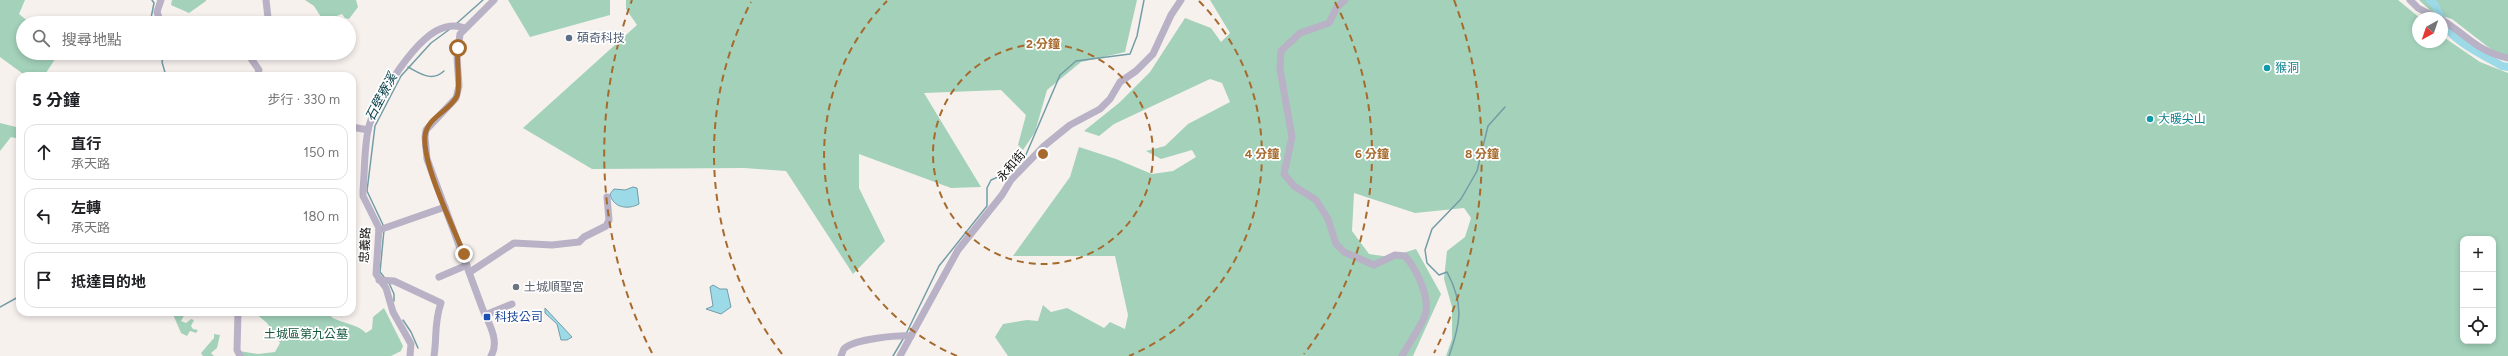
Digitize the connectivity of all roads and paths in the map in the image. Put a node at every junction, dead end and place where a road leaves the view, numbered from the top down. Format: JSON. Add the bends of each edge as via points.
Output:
{"nodes":[{"id":1,"x":161,"y":0,"type":"edge"},
{"id":2,"x":266,"y":0,"type":"edge"},
{"id":3,"x":494,"y":0,"type":"edge"},
{"id":4,"x":1181,"y":0,"type":"edge"},
{"id":5,"x":1345,"y":0,"type":"edge"},
{"id":6,"x":2410,"y":0,"type":"edge"},
{"id":7,"x":2426,"y":12,"type":"edge"},
{"id":8,"x":158,"y":16,"type":"edge"},
{"id":9,"x":268,"y":16,"type":"edge"},
{"id":10,"x":2448,"y":24,"type":"edge"},
{"id":11,"x":465,"y":28,"type":"junction"},
{"id":12,"x":2508,"y":58,"type":"edge"},
{"id":13,"x":255,"y":62,"type":"edge"},
{"id":14,"x":259,"y":72,"type":"edge"},
{"id":15,"x":356,"y":128,"type":"edge"},
{"id":16,"x":368,"y":130,"type":"junction"},
{"id":17,"x":607,"y":197,"type":"dead end"},
{"id":18,"x":445,"y":207,"type":"junction"},
{"id":19,"x":382,"y":230,"type":"junction"},
{"id":20,"x":468,"y":268,"type":"junction"},
{"id":21,"x":439,"y":277,"type":"dead end"},
{"id":22,"x":384,"y":280,"type":"junction"},
{"id":23,"x":512,"y":304,"type":"dead end"},
{"id":24,"x":485,"y":315,"type":"junction"},
{"id":25,"x":238,"y":316,"type":"edge"},
{"id":26,"x":907,"y":335,"type":"junction"},
{"id":27,"x":240,"y":356,"type":"edge"},
{"id":28,"x":410,"y":356,"type":"edge"},
{"id":29,"x":434,"y":356,"type":"edge"},
{"id":30,"x":493,"y":356,"type":"edge"},
{"id":31,"x":841,"y":356,"type":"edge"},
{"id":32,"x":900,"y":356,"type":"edge"},
{"id":33,"x":1402,"y":356,"type":"edge"}],
"edges":[{"from":1,"to":8,"type":"street","via":[[157,12]]},
{"from":2,"to":9,"type":"street"},
{"from":3,"to":11,"type":"street"},
{"from":4,"to":26,"type":"street","name":"永和街","via":[[1171,14],[1153,54],[1120,82],[1110,99],[1100,109],[1070,125],[1044,146],[1011,180],[958,250]]},
{"from":5,"to":33,"type":"street","via":[[1337,7],[1329,23],[1300,33],[1281,50],[1280,69],[1292,137],[1284,174],[1294,186],[1316,200],[1328,219],[1336,244],[1344,252],[1374,265],[1395,255],[1405,256],[1424,286],[1425,317]]},
{"from":6,"to":7,"type":"street"},
{"from":10,"to":12,"type":"street","via":[[2474,46]]},
{"from":11,"to":16,"type":"street","name":"忠義路","via":[[447,26],[421,44],[397,71]]},
{"from":11,"to":18,"type":"street","via":[[459,39],[456,98],[429,126],[425,137],[427,159]]},
{"from":13,"to":14,"type":"street"},
{"from":15,"to":16,"type":"street"},
{"from":16,"to":19,"type":"street","name":"忠義路","via":[[363,196]]},
{"from":17,"to":20,"type":"street","via":[[609,220],[606,226],[579,242],[552,245],[514,243]]},
{"from":18,"to":19,"type":"street"},
{"from":18,"to":20,"type":"street"},
{"from":19,"to":22,"type":"street","name":"忠義路","via":[[375,269]]},
{"from":20,"to":21,"type":"street"},
{"from":20,"to":24,"type":"street"},
{"from":22,"to":28,"type":"street","name":"忠義路","via":[[393,312],[411,344]]},
{"from":22,"to":29,"type":"street","via":[[441,303],[436,318],[437,339]]},
{"from":23,"to":24,"type":"street"},
{"from":24,"to":30,"type":"street","via":[[493,333]]},
{"from":25,"to":27,"type":"street","via":[[237,350]]},
{"from":26,"to":31,"type":"street","via":[[893,335],[854,344],[845,348]]},
{"from":26,"to":32,"type":"street","name":"永和街"}]}
